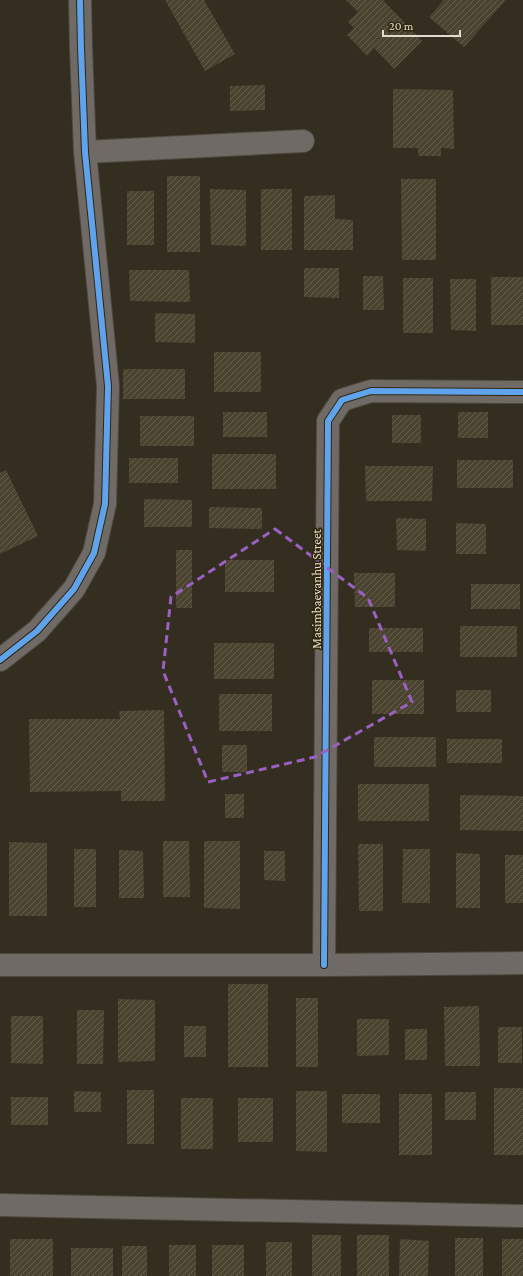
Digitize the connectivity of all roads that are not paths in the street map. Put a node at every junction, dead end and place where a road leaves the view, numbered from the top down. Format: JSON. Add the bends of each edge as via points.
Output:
{"nodes":[{"id":1,"x":80,"y":0,"type":"edge"},
{"id":2,"x":303,"y":141,"type":"dead end"},
{"id":3,"x":85,"y":152,"type":"junction"},
{"id":4,"x":523,"y":392,"type":"edge"},
{"id":5,"x":0,"y":660,"type":"edge"},
{"id":6,"x":523,"y":963,"type":"edge"},
{"id":7,"x":0,"y":965,"type":"edge"},
{"id":8,"x":324,"y":965,"type":"junction"},
{"id":9,"x":0,"y":1205,"type":"edge"},
{"id":10,"x":523,"y":1216,"type":"edge"}],
"edges":[{"from":1,"to":3,"type":"street"},
{"from":2,"to":3,"type":"street"},
{"from":3,"to":5,"type":"street","via":[[108,386],[104,504],[94,553],[74,589],[37,631]]},
{"from":4,"to":8,"type":"street","name":"Masimbaevanhu Street","via":[[370,391],[342,400],[328,421]]},
{"from":6,"to":8,"type":"street"},
{"from":7,"to":8,"type":"street"},
{"from":9,"to":10,"type":"street"}]}
